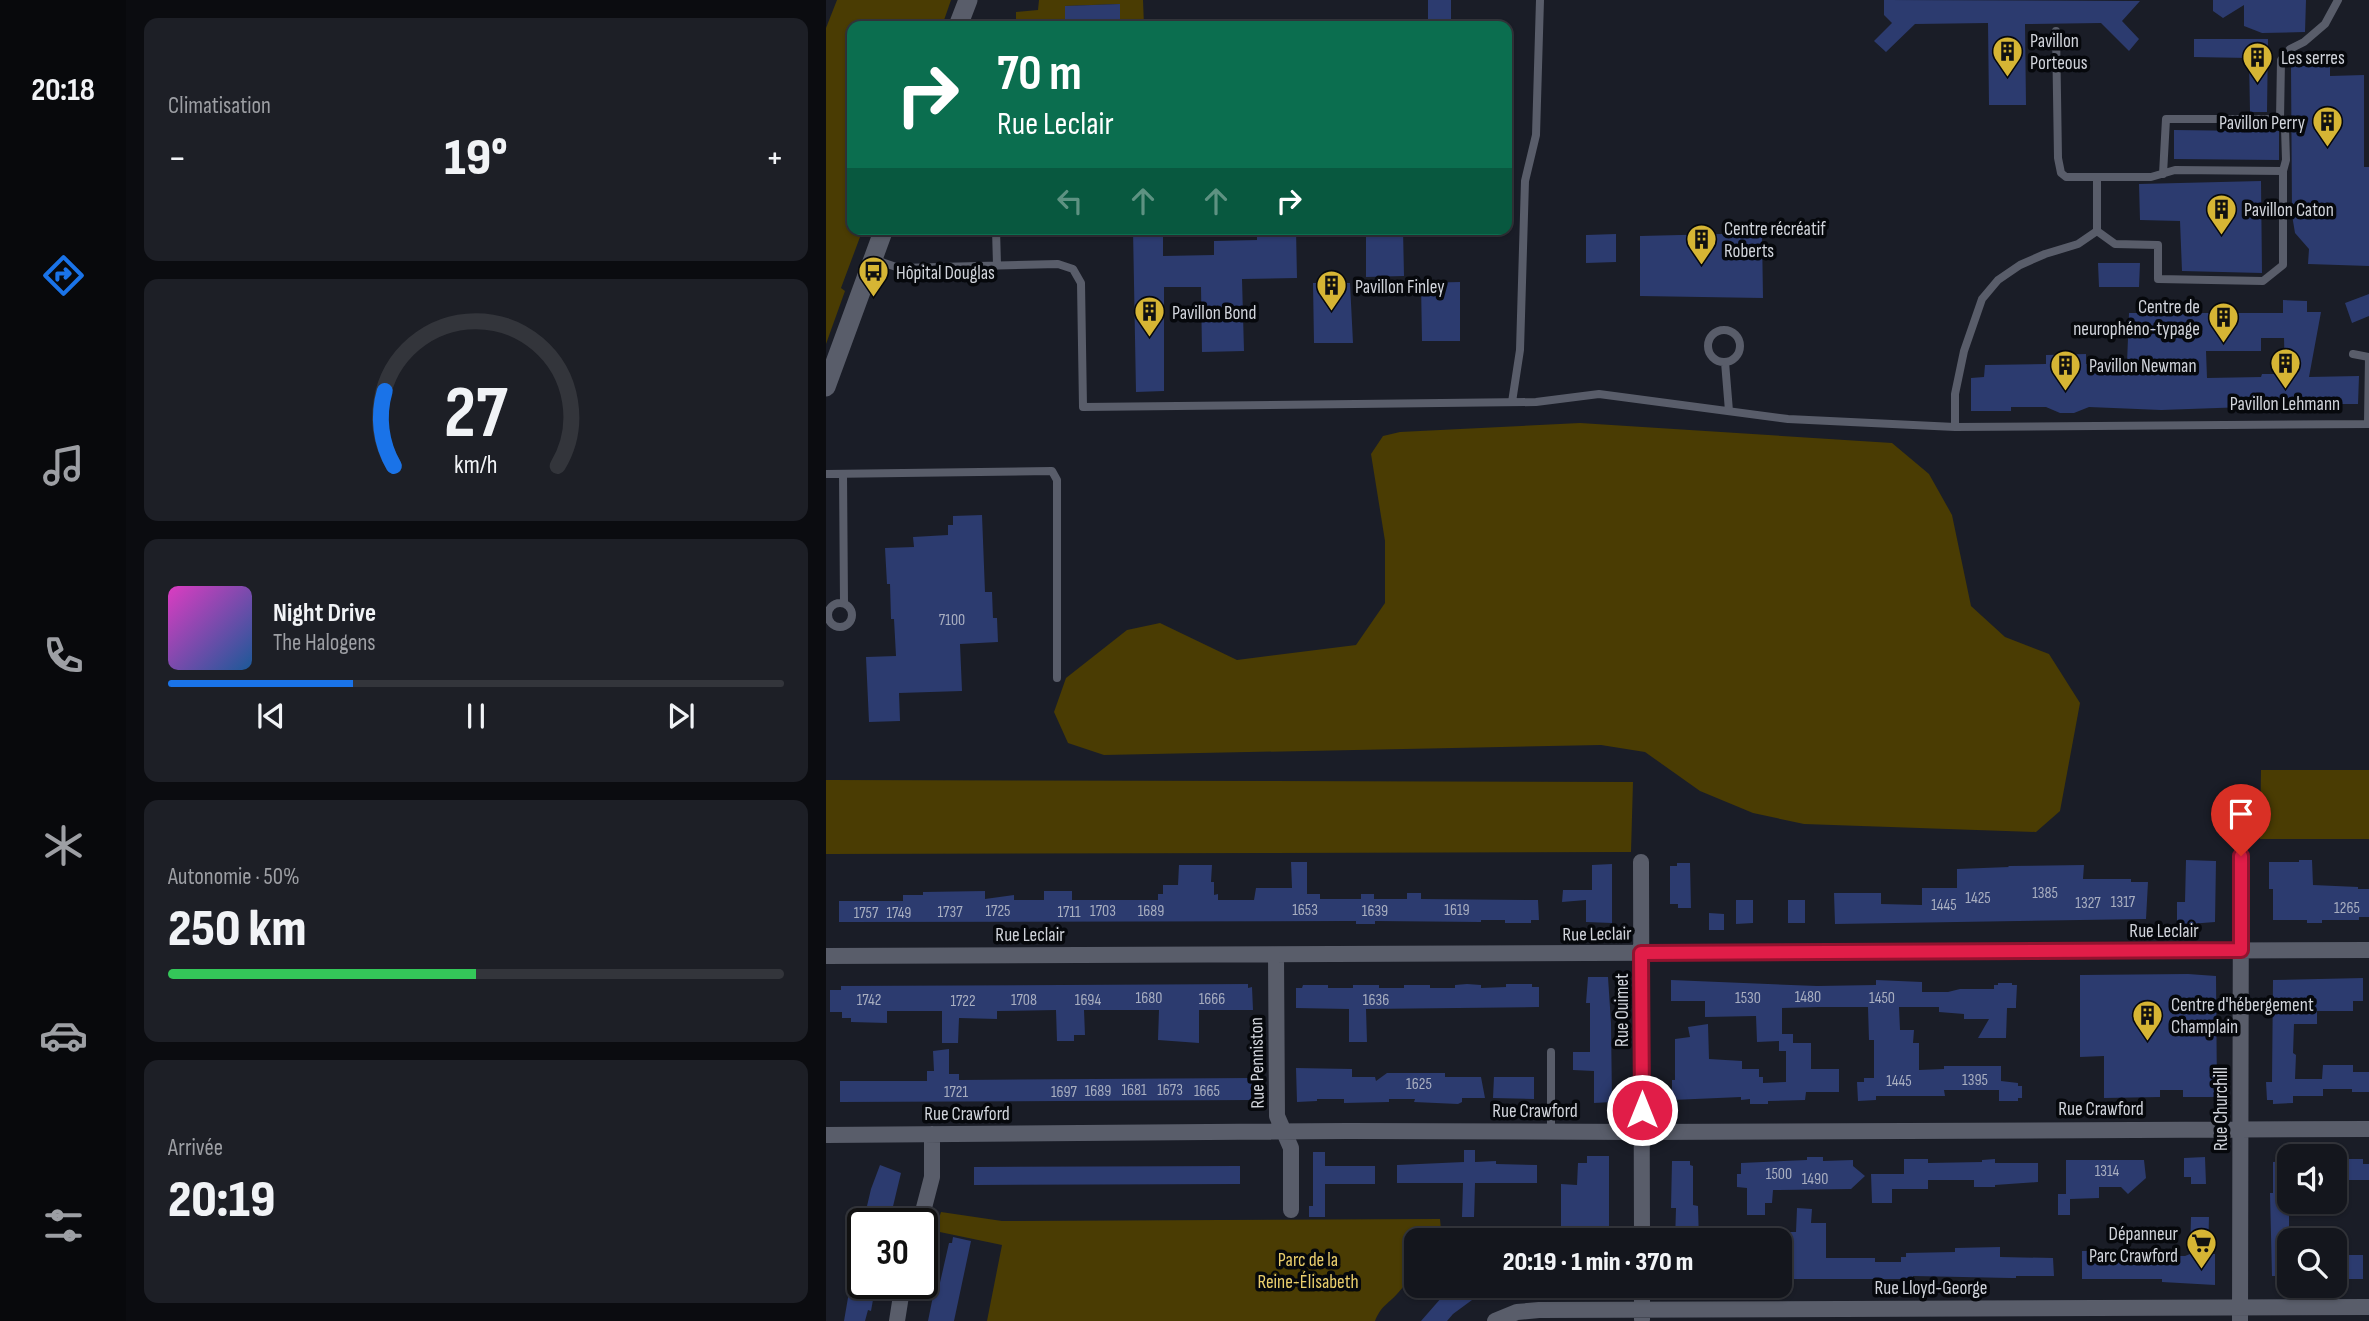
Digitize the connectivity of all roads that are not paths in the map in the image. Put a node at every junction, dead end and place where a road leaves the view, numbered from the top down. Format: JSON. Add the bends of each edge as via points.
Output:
{"nodes":[{"id":1,"x":968,"y":0,"type":"edge"},
{"id":2,"x":1540,"y":0,"type":"edge"},
{"id":3,"x":2338,"y":0,"type":"edge"},
{"id":4,"x":960,"y":21,"type":"edge"},
{"id":5,"x":2056,"y":30,"type":"dead end"},
{"id":6,"x":2280,"y":119,"type":"junction"},
{"id":7,"x":2283,"y":171,"type":"junction"},
{"id":8,"x":2163,"y":174,"type":"junction"},
{"id":9,"x":2097,"y":178,"type":"junction"},
{"id":10,"x":2097,"y":232,"type":"junction"},
{"id":11,"x":882,"y":235,"type":"edge"},
{"id":12,"x":996,"y":235,"type":"edge"},
{"id":13,"x":873,"y":259,"type":"junction"},
{"id":14,"x":997,"y":265,"type":"junction"},
{"id":15,"x":2353,"y":354,"type":"dead end"},
{"id":16,"x":2369,"y":357,"type":"edge"},
{"id":17,"x":1725,"y":362,"type":"junction"},
{"id":18,"x":826,"y":387,"type":"edge"},
{"id":19,"x":1512,"y":401,"type":"junction"},
{"id":20,"x":1729,"y":411,"type":"junction"},
{"id":21,"x":2369,"y":424,"type":"edge"},
{"id":22,"x":1955,"y":426,"type":"junction"},
{"id":23,"x":826,"y":474,"type":"edge"},
{"id":24,"x":843,"y":474,"type":"junction"},
{"id":25,"x":844,"y":603,"type":"junction"},
{"id":26,"x":827,"y":616,"type":"edge"},
{"id":27,"x":1057,"y":678,"type":"dead end"},
{"id":28,"x":2240,"y":789,"type":"dead end"},
{"id":29,"x":2241,"y":856,"type":"joint"},
{"id":30,"x":1641,"y":862,"type":"dead end"},
{"id":31,"x":2241,"y":950,"type":"junction"},
{"id":32,"x":2369,"y":950,"type":"edge"},
{"id":33,"x":1641,"y":953,"type":"junction"},
{"id":34,"x":1276,"y":955,"type":"junction"},
{"id":35,"x":826,"y":956,"type":"edge"},
{"id":36,"x":1551,"y":1052,"type":"dead end"},
{"id":37,"x":2241,"y":1129,"type":"junction"},
{"id":38,"x":2369,"y":1129,"type":"edge"},
{"id":39,"x":1551,"y":1131,"type":"junction"},
{"id":40,"x":1284,"y":1132,"type":"junction"},
{"id":41,"x":1642,"y":1132,"type":"junction"},
{"id":42,"x":932,"y":1134,"type":"junction"},
{"id":43,"x":826,"y":1135,"type":"edge"},
{"id":44,"x":924,"y":1208,"type":"edge"},
{"id":45,"x":1292,"y":1210,"type":"dead end"},
{"id":46,"x":1642,"y":1228,"type":"edge"},
{"id":47,"x":1642,"y":1298,"type":"edge"},
{"id":48,"x":900,"y":1299,"type":"edge"},
{"id":49,"x":2369,"y":1307,"type":"edge"},
{"id":50,"x":2240,"y":1314,"type":"edge"},
{"id":51,"x":2331,"y":1314,"type":"edge"},
{"id":52,"x":1642,"y":1316,"type":"edge"},
{"id":53,"x":897,"y":1321,"type":"edge"},
{"id":54,"x":1495,"y":1321,"type":"edge"}],
"edges":[{"from":1,"to":4,"type":"main road"},
{"from":2,"to":19,"type":"lane","via":[[1536,135],[1523,201],[1520,350]]},
{"from":3,"to":6,"type":"lane","via":[[2325,24],[2281,60]]},
{"from":5,"to":9,"type":"lane","via":[[2061,173]]},
{"from":6,"to":7,"type":"lane","via":[[2285,128]]},
{"from":6,"to":8,"type":"lane","via":[[2166,119]]},
{"from":7,"to":8,"type":"lane","via":[[2175,170]]},
{"from":7,"to":10,"type":"lane","via":[[2283,265],[2263,281],[2158,279],[2158,245],[2115,244]]},
{"from":8,"to":9,"type":"lane"},
{"from":9,"to":10,"type":"lane"},
{"from":10,"to":22,"type":"lane","via":[[2078,244],[2020,265],[1982,299],[1964,351],[1955,394]]},
{"from":11,"to":13,"type":"main road"},
{"from":12,"to":14,"type":"lane"},
{"from":13,"to":14,"type":"lane","via":[[900,268]]},
{"from":13,"to":18,"type":"main road"},
{"from":14,"to":19,"type":"lane","via":[[1058,264],[1078,275],[1083,407]]},
{"from":15,"to":16,"type":"lane"},
{"from":16,"to":21,"type":"lane"},
{"from":17,"to":17,"type":"lane","via":[[1734,359],[1740,346],[1733,333],[1723,330],[1708,344],[1714,359]]},
{"from":17,"to":20,"type":"lane"},
{"from":19,"to":20,"type":"lane","via":[[1599,394]]},
{"from":20,"to":22,"type":"lane","via":[[1788,419]]},
{"from":21,"to":22,"type":"lane"},
{"from":23,"to":24,"type":"lane"},
{"from":24,"to":25,"type":"lane"},
{"from":24,"to":27,"type":"lane","via":[[1052,471],[1057,480]]},
{"from":25,"to":26,"type":"lane","via":[[833,606]]},
{"from":25,"to":26,"type":"lane","via":[[852,612],[846,625],[835,625]]},
{"from":28,"to":29,"type":"lane"},
{"from":29,"to":31,"type":"street","name":"Rue Churchill"},
{"from":30,"to":33,"type":"street","name":"Rue Ouimet"},
{"from":31,"to":32,"type":"street","name":"Rue Leclair"},
{"from":31,"to":33,"type":"street","name":"Rue Leclair"},
{"from":31,"to":37,"type":"street","name":"Rue Churchill"},
{"from":33,"to":34,"type":"street","name":"Rue Leclair"},
{"from":33,"to":41,"type":"street","name":"Rue Ouimet"},
{"from":34,"to":35,"type":"street","name":"Rue Leclair"},
{"from":34,"to":40,"type":"street","name":"Rue Penniston","via":[[1277,1116]]},
{"from":36,"to":39,"type":"lane"},
{"from":37,"to":38,"type":"street","name":"Rue Crawford"},
{"from":37,"to":41,"type":"street","name":"Rue Crawford"},
{"from":37,"to":50,"type":"street","name":"Rue Churchill"},
{"from":39,"to":40,"type":"street","name":"Rue Crawford"},
{"from":39,"to":41,"type":"street","name":"Rue Crawford"},
{"from":40,"to":42,"type":"street","name":"Rue Crawford"},
{"from":40,"to":45,"type":"street","name":"Rue Penniston","via":[[1291,1148]]},
{"from":41,"to":46,"type":"street","name":"Rue Ouimet"},
{"from":42,"to":43,"type":"street","name":"Rue Crawford"},
{"from":42,"to":44,"type":"street","via":[[932,1177]]},
{"from":47,"to":52,"type":"street"},
{"from":48,"to":53,"type":"street"},
{"from":49,"to":51,"type":"street","name":"Rue Lloyd-George"},
{"from":50,"to":51,"type":"street","name":"Rue Lloyd-George"},
{"from":50,"to":52,"type":"street","name":"Rue Lloyd-George"},
{"from":52,"to":54,"type":"street","name":"Rue Lloyd-George","via":[[1539,1310]]}]}
